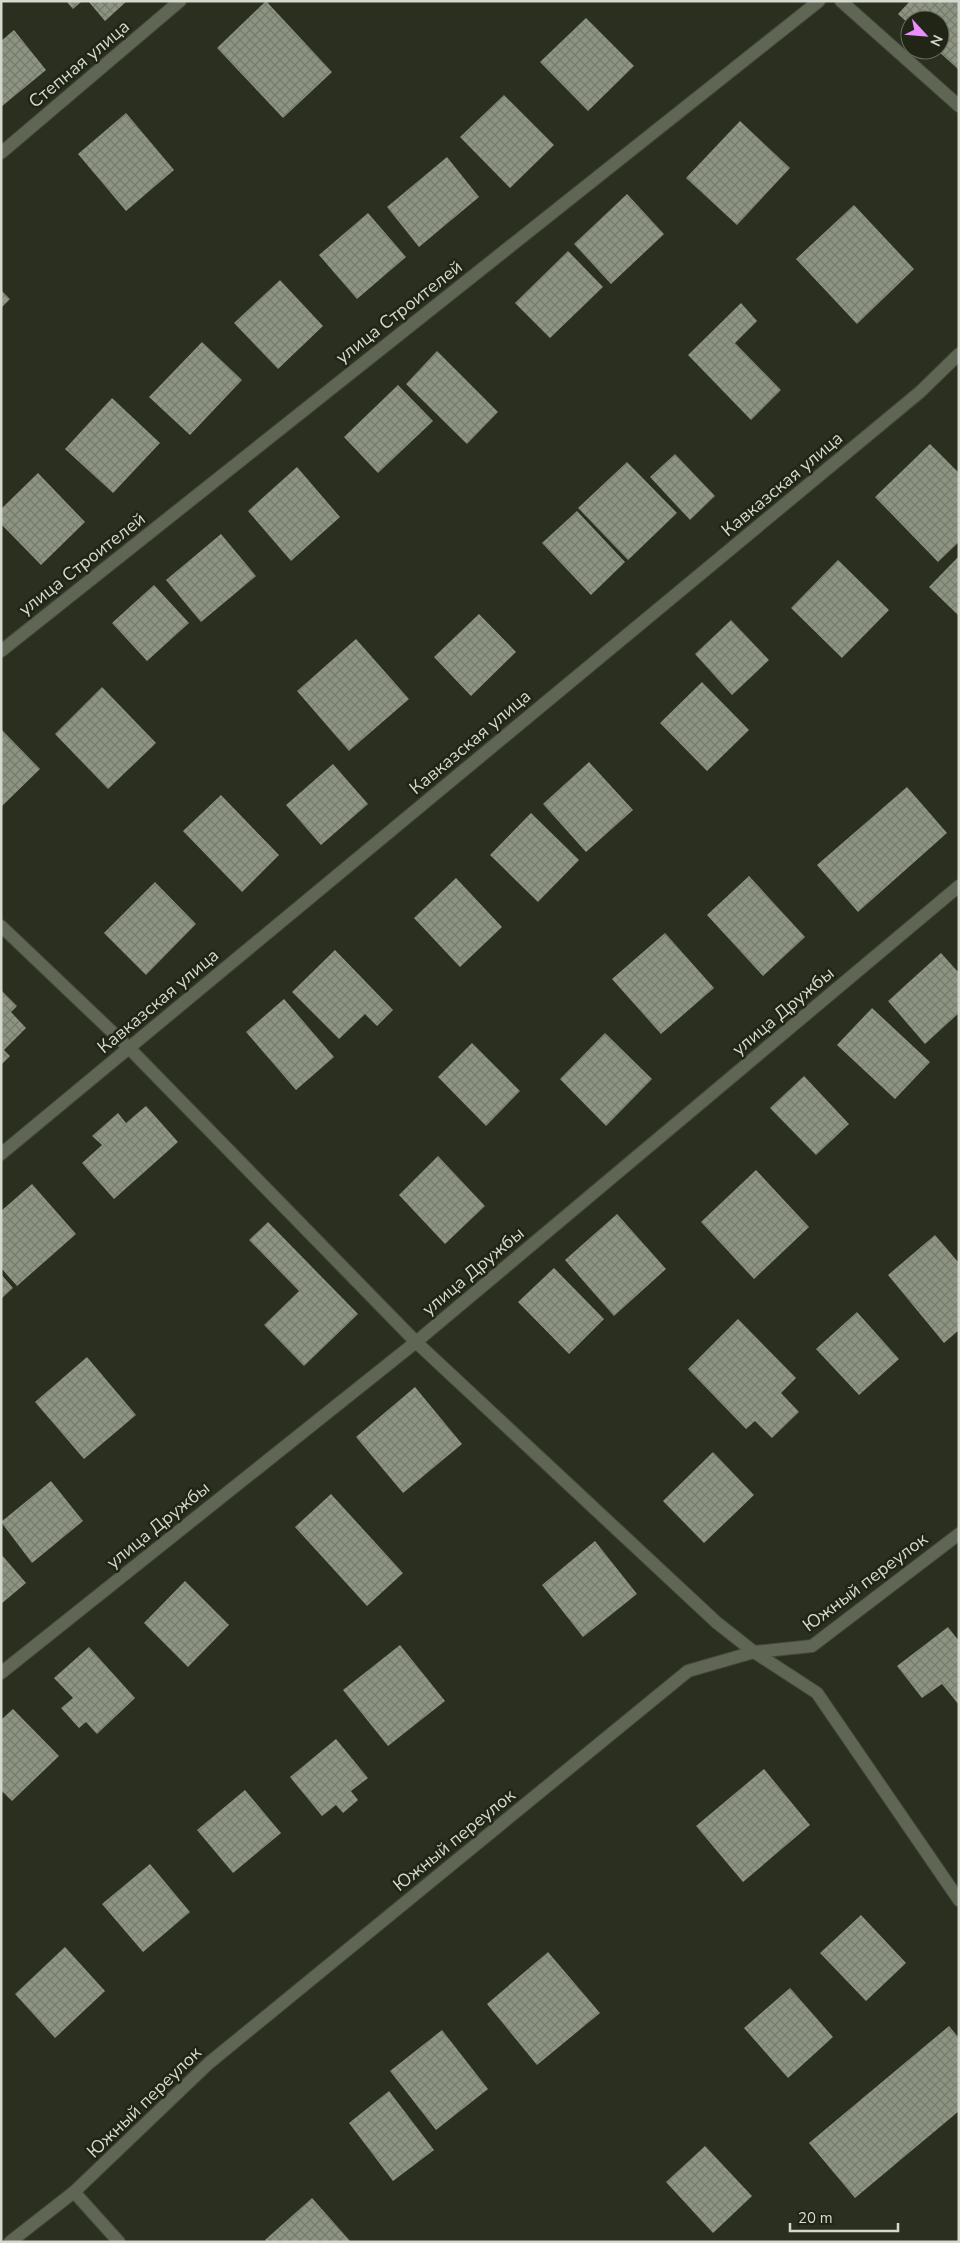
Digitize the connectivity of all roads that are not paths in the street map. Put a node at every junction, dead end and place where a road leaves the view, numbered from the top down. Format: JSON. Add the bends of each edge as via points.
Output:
{"nodes":[{"id":1,"x":180,"y":1,"type":"edge"},
{"id":2,"x":819,"y":1,"type":"edge"},
{"id":3,"x":842,"y":1,"type":"edge"},
{"id":4,"x":959,"y":106,"type":"edge"},
{"id":5,"x":1,"y":153,"type":"edge"},
{"id":6,"x":959,"y":354,"type":"edge"},
{"id":7,"x":1,"y":651,"type":"edge"},
{"id":8,"x":959,"y":886,"type":"edge"},
{"id":9,"x":1,"y":926,"type":"edge"},
{"id":10,"x":129,"y":1048,"type":"junction"},
{"id":11,"x":1,"y":1154,"type":"edge"},
{"id":12,"x":416,"y":1342,"type":"junction"},
{"id":13,"x":959,"y":1534,"type":"edge"},
{"id":14,"x":754,"y":1652,"type":"junction"},
{"id":15,"x":1,"y":1673,"type":"edge"},
{"id":16,"x":959,"y":1900,"type":"edge"},
{"id":17,"x":74,"y":2192,"type":"junction"},
{"id":18,"x":10,"y":2242,"type":"edge"},
{"id":19,"x":119,"y":2242,"type":"edge"}],
"edges":[{"from":1,"to":5,"type":"street","name":"Степная улица"},
{"from":2,"to":7,"type":"street","name":"улица Строителей"},
{"from":3,"to":4,"type":"street"},
{"from":6,"to":10,"type":"street","name":"Кавказская улица","via":[[913,399]]},
{"from":8,"to":12,"type":"street","name":"улица Дружбы"},
{"from":9,"to":10,"type":"street"},
{"from":10,"to":11,"type":"street","name":"Кавказская улица"},
{"from":10,"to":12,"type":"street"},
{"from":12,"to":14,"type":"street","via":[[716,1622]]},
{"from":12,"to":15,"type":"street","name":"улица Дружбы"},
{"from":13,"to":14,"type":"street","name":"Южный переулок","via":[[812,1646]]},
{"from":14,"to":16,"type":"street","via":[[817,1692]]},
{"from":14,"to":17,"type":"street","name":"Южный переулок","via":[[688,1671],[209,2063]]},
{"from":17,"to":18,"type":"street","name":"Южный переулок"},
{"from":17,"to":19,"type":"street"}]}
